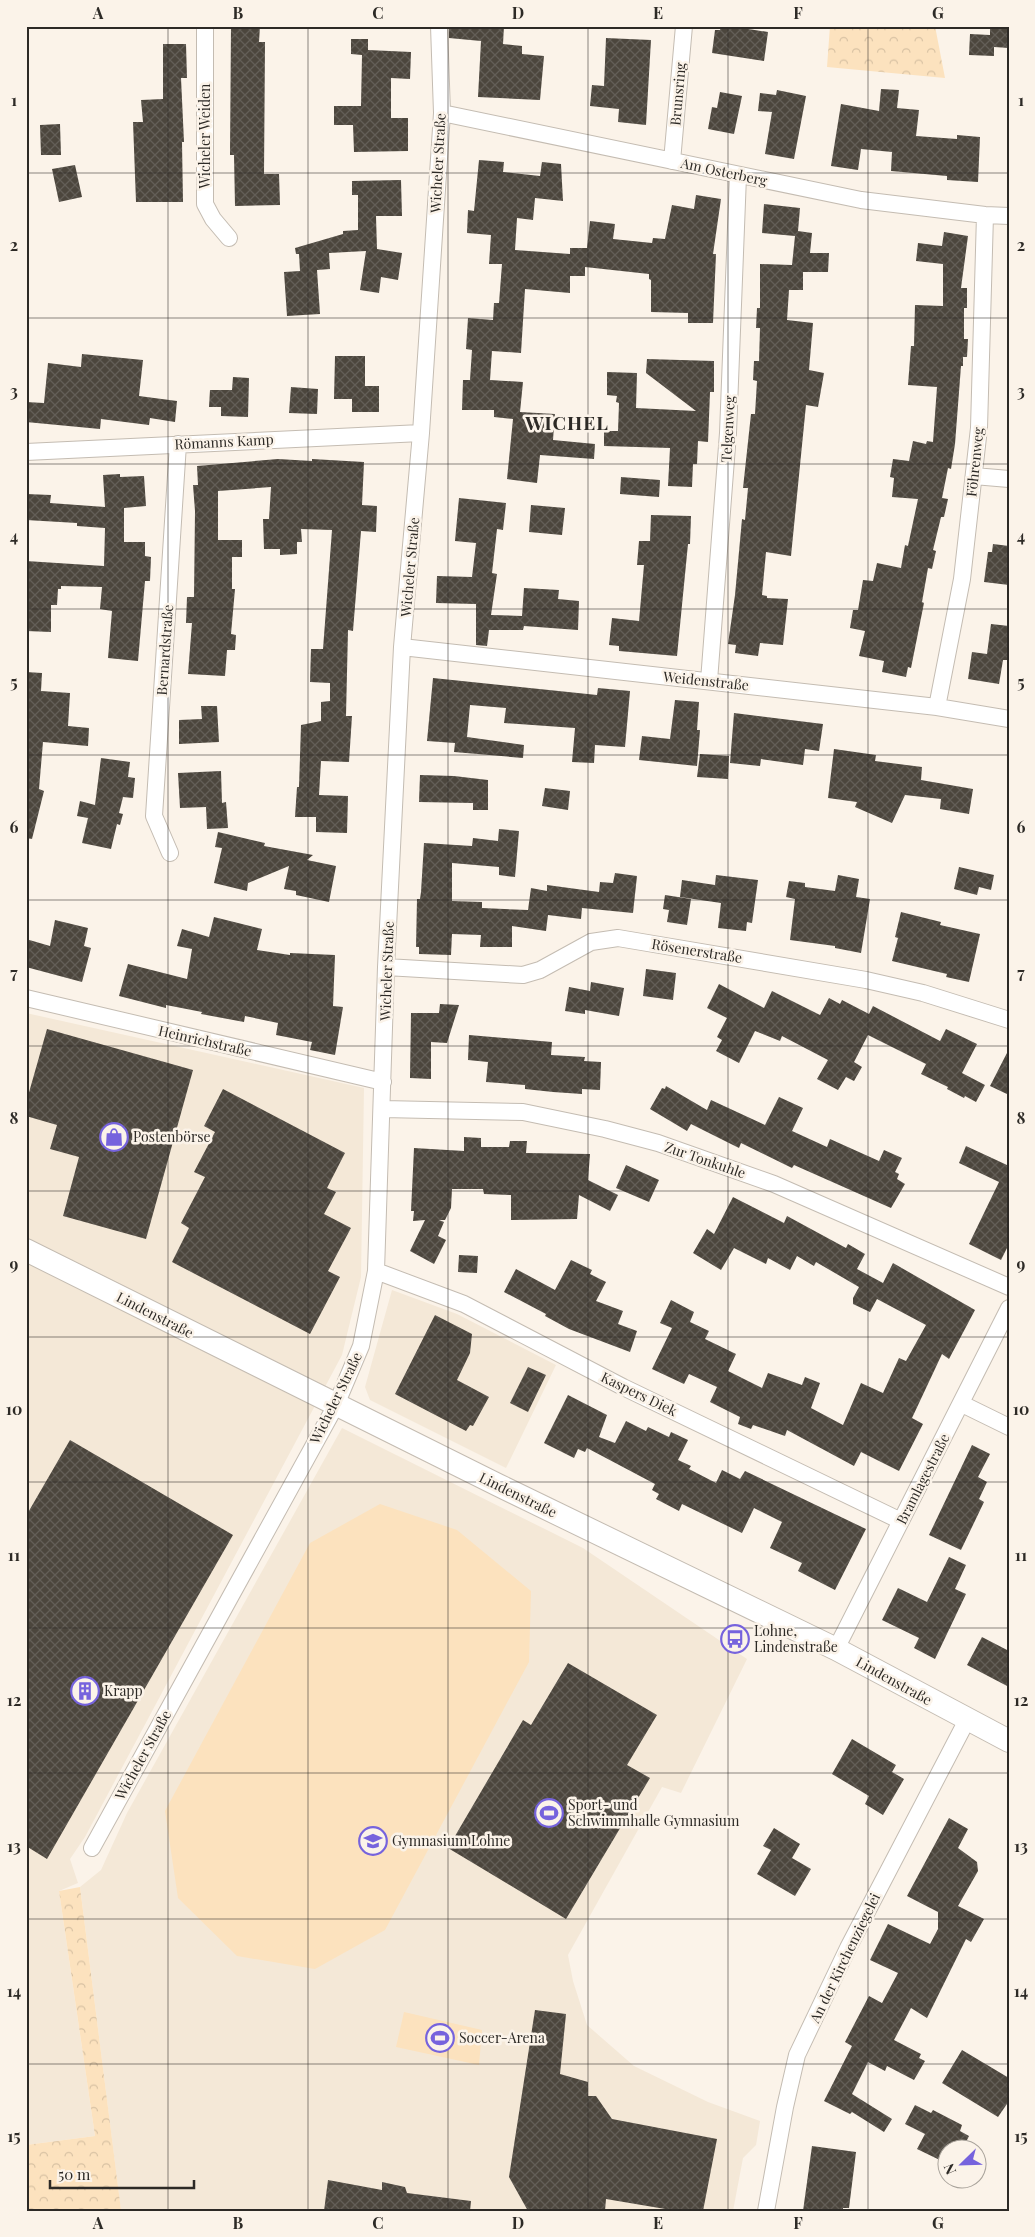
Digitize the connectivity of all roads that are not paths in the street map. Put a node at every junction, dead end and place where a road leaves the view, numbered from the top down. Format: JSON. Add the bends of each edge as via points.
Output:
{"nodes":[{"id":1,"x":205,"y":26,"type":"edge"},
{"id":2,"x":438,"y":26,"type":"edge"},
{"id":3,"x":684,"y":26,"type":"edge"},
{"id":4,"x":442,"y":113,"type":"junction"},
{"id":5,"x":672,"y":161,"type":"junction"},
{"id":6,"x":738,"y":176,"type":"junction"},
{"id":7,"x":985,"y":215,"type":"junction"},
{"id":8,"x":1009,"y":216,"type":"edge"},
{"id":9,"x":229,"y":238,"type":"dead end"},
{"id":10,"x":422,"y":433,"type":"junction"},
{"id":11,"x":178,"y":444,"type":"junction"},
{"id":12,"x":26,"y":452,"type":"edge"},
{"id":13,"x":974,"y":476,"type":"junction"},
{"id":14,"x":1009,"y":479,"type":"edge"},
{"id":15,"x":402,"y":647,"type":"junction"},
{"id":16,"x":709,"y":682,"type":"junction"},
{"id":17,"x":937,"y":707,"type":"junction"},
{"id":18,"x":1009,"y":719,"type":"edge"},
{"id":19,"x":170,"y":852,"type":"dead end"},
{"id":20,"x":386,"y":967,"type":"junction"},
{"id":21,"x":26,"y":998,"type":"edge"},
{"id":22,"x":1009,"y":1020,"type":"edge"},
{"id":23,"x":384,"y":1082,"type":"junction"},
{"id":24,"x":383,"y":1109,"type":"junction"},
{"id":25,"x":26,"y":1250,"type":"edge"},
{"id":26,"x":376,"y":1271,"type":"junction"},
{"id":27,"x":1009,"y":1287,"type":"edge"},
{"id":28,"x":1009,"y":1308,"type":"edge"},
{"id":29,"x":336,"y":1404,"type":"junction"},
{"id":30,"x":962,"y":1404,"type":"junction"},
{"id":31,"x":1009,"y":1427,"type":"edge"},
{"id":32,"x":901,"y":1521,"type":"junction"},
{"id":33,"x":836,"y":1649,"type":"junction"},
{"id":34,"x":967,"y":1720,"type":"junction"},
{"id":35,"x":1009,"y":1741,"type":"edge"},
{"id":36,"x":92,"y":1848,"type":"dead end"},
{"id":37,"x":766,"y":2211,"type":"edge"}],
"edges":[{"from":1,"to":9,"type":"street","name":"Wicheler Weiden","via":[[205,204]]},
{"from":2,"to":4,"type":"street","name":"Wicheler Straße"},
{"from":3,"to":5,"type":"street","name":"Brunsring"},
{"from":4,"to":5,"type":"street","name":"Am Osterberg"},
{"from":4,"to":10,"type":"street","name":"Wicheler Straße"},
{"from":5,"to":6,"type":"street","name":"Am Osterberg"},
{"from":6,"to":7,"type":"street","name":"Am Osterberg","via":[[861,200]]},
{"from":6,"to":16,"type":"street","name":"Telgenweg","via":[[728,433]]},
{"from":7,"to":8,"type":"street","name":"Am Osterberg"},
{"from":7,"to":13,"type":"street","name":"Föhrenweg","via":[[979,428]]},
{"from":10,"to":11,"type":"street","name":"Römanns Kamp"},
{"from":10,"to":15,"type":"street","name":"Wicheler Straße"},
{"from":11,"to":12,"type":"street","name":"Römanns Kamp"},
{"from":11,"to":19,"type":"street","name":"Bernardstraße","via":[[154,816]]},
{"from":13,"to":14,"type":"street"},
{"from":13,"to":17,"type":"street","name":"Föhrenweg","via":[[962,579]]},
{"from":15,"to":16,"type":"street","name":"Weidenstraße"},
{"from":15,"to":20,"type":"street","name":"Wicheler Straße"},
{"from":16,"to":17,"type":"street","name":"Weidenstraße"},
{"from":17,"to":18,"type":"street","name":"Weidenstraße"},
{"from":20,"to":22,"type":"street","name":"Rösenerstraße","via":[[523,975],[540,970],[591,942],[618,938],[866,980],[923,993]]},
{"from":20,"to":23,"type":"street","name":"Wicheler Straße"},
{"from":21,"to":23,"type":"street","name":"Heinrichstraße"},
{"from":23,"to":24,"type":"street","name":"Wicheler Straße"},
{"from":24,"to":26,"type":"street","name":"Wicheler Straße"},
{"from":24,"to":27,"type":"street","name":"Zur Tonkuhle","via":[[523,1112],[658,1143],[774,1184]]},
{"from":25,"to":29,"type":"street","name":"Lindenstraße"},
{"from":26,"to":29,"type":"street","name":"Wicheler Straße","via":[[361,1346]]},
{"from":26,"to":32,"type":"street","name":"Kaspers Diek","via":[[464,1304],[622,1387]]},
{"from":28,"to":30,"type":"street","name":"Bramlagestraße"},
{"from":29,"to":33,"type":"street","name":"Lindenstraße"},
{"from":29,"to":36,"type":"street","name":"Wicheler Straße"},
{"from":30,"to":31,"type":"street"},
{"from":30,"to":32,"type":"street","name":"Bramlagestraße"},
{"from":32,"to":33,"type":"street","name":"Bramlagestraße"},
{"from":33,"to":34,"type":"street","name":"Lindenstraße"},
{"from":34,"to":35,"type":"street","name":"Lindenstraße"},
{"from":34,"to":37,"type":"street","name":"An der Kirchenziegelei","via":[[848,1948],[797,2055],[784,2107]]}]}
